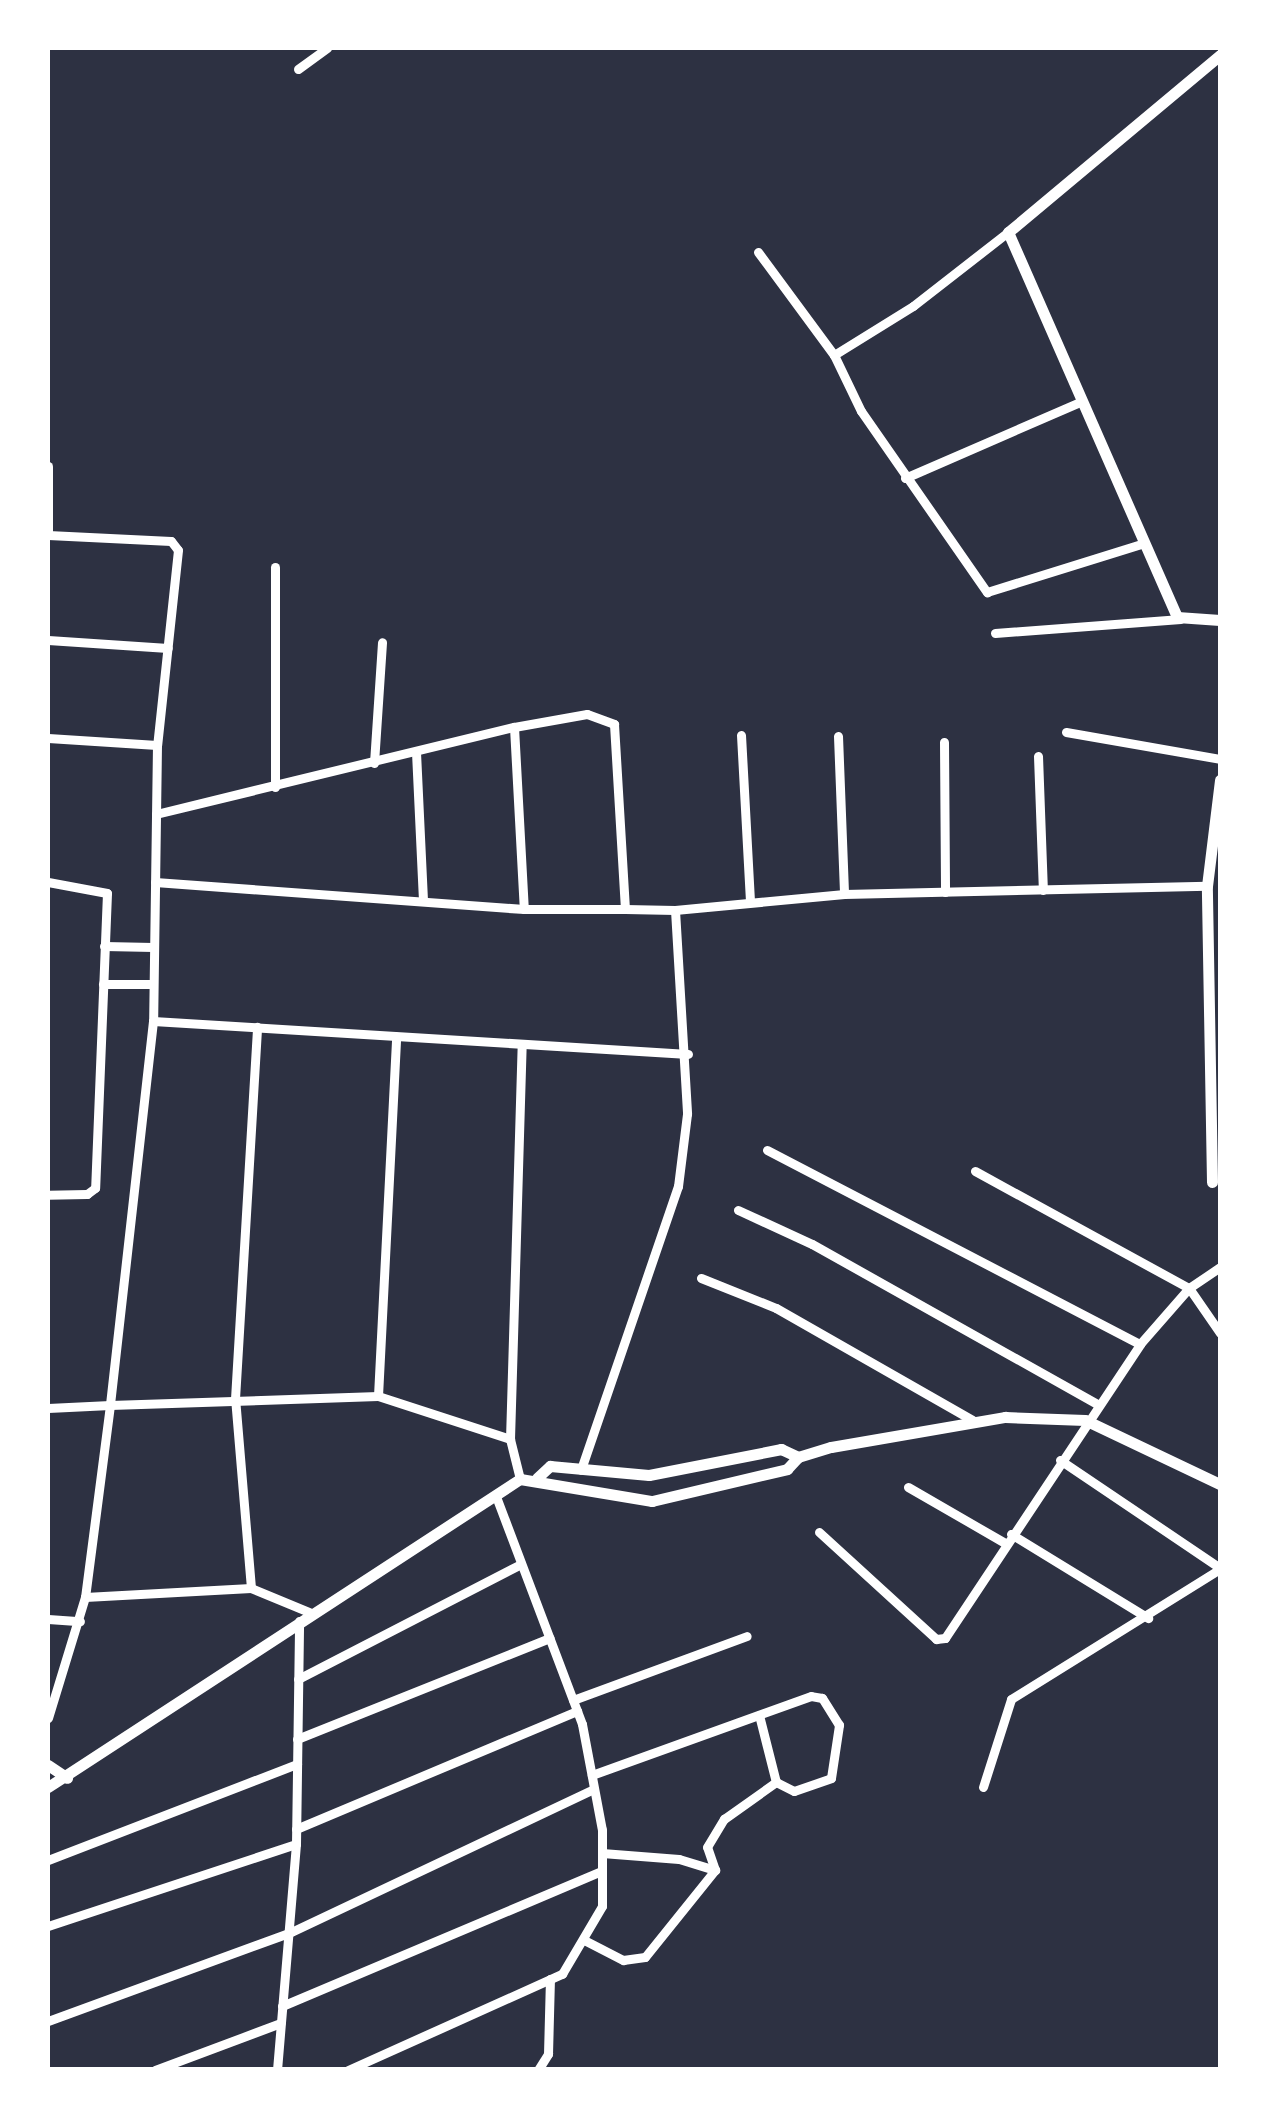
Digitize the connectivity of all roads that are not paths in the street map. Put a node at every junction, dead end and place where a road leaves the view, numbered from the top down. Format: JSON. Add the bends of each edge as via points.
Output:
{"nodes":[{"id":1,"x":327,"y":48,"type":"edge"},
{"id":2,"x":1220,"y":55,"type":"edge"},
{"id":3,"x":298,"y":69,"type":"dead end"},
{"id":4,"x":1008,"y":232,"type":"junction"},
{"id":5,"x":758,"y":252,"type":"dead end"},
{"id":6,"x":834,"y":355,"type":"junction"},
{"id":7,"x":1082,"y":401,"type":"junction"},
{"id":8,"x":48,"y":466,"type":"edge"},
{"id":9,"x":905,"y":478,"type":"junction"},
{"id":10,"x":48,"y":535,"type":"edge"},
{"id":11,"x":1144,"y":542,"type":"junction"},
{"id":12,"x":275,"y":567,"type":"dead end"},
{"id":13,"x":1180,"y":619,"type":"junction"},
{"id":14,"x":1220,"y":620,"type":"edge"},
{"id":15,"x":995,"y":633,"type":"dead end"},
{"id":16,"x":48,"y":640,"type":"edge"},
{"id":17,"x":382,"y":642,"type":"dead end"},
{"id":18,"x":168,"y":648,"type":"junction"},
{"id":19,"x":514,"y":727,"type":"junction"},
{"id":20,"x":1066,"y":732,"type":"dead end"},
{"id":21,"x":741,"y":735,"type":"dead end"},
{"id":22,"x":838,"y":736,"type":"dead end"},
{"id":23,"x":48,"y":738,"type":"edge"},
{"id":24,"x":944,"y":742,"type":"dead end"},
{"id":25,"x":158,"y":745,"type":"junction"},
{"id":26,"x":416,"y":752,"type":"junction"},
{"id":27,"x":1038,"y":756,"type":"dead end"},
{"id":28,"x":1220,"y":759,"type":"edge"},
{"id":29,"x":374,"y":763,"type":"junction"},
{"id":30,"x":1220,"y":780,"type":"edge"},
{"id":31,"x":275,"y":787,"type":"junction"},
{"id":32,"x":156,"y":814,"type":"junction"},
{"id":33,"x":1215,"y":868,"type":"edge"},
{"id":34,"x":48,"y":882,"type":"edge"},
{"id":35,"x":155,"y":882,"type":"junction"},
{"id":36,"x":1206,"y":886,"type":"junction"},
{"id":37,"x":1043,"y":890,"type":"junction"},
{"id":38,"x":945,"y":892,"type":"junction"},
{"id":39,"x":844,"y":894,"type":"junction"},
{"id":40,"x":750,"y":900,"type":"junction"},
{"id":41,"x":423,"y":902,"type":"junction"},
{"id":42,"x":524,"y":909,"type":"junction"},
{"id":43,"x":625,"y":909,"type":"junction"},
{"id":44,"x":674,"y":910,"type":"junction"},
{"id":45,"x":104,"y":946,"type":"junction"},
{"id":46,"x":153,"y":947,"type":"junction"},
{"id":47,"x":1214,"y":968,"type":"edge"},
{"id":48,"x":103,"y":984,"type":"junction"},
{"id":49,"x":153,"y":984,"type":"junction"},
{"id":50,"x":153,"y":1021,"type":"junction"},
{"id":51,"x":257,"y":1028,"type":"junction"},
{"id":52,"x":396,"y":1036,"type":"junction"},
{"id":53,"x":522,"y":1044,"type":"junction"},
{"id":54,"x":688,"y":1054,"type":"junction"},
{"id":55,"x":1214,"y":1080,"type":"edge"},
{"id":56,"x":767,"y":1150,"type":"dead end"},
{"id":57,"x":975,"y":1172,"type":"dead end"},
{"id":58,"x":1216,"y":1182,"type":"edge"},
{"id":59,"x":48,"y":1195,"type":"edge"},
{"id":60,"x":738,"y":1210,"type":"dead end"},
{"id":61,"x":1220,"y":1267,"type":"edge"},
{"id":62,"x":701,"y":1278,"type":"dead end"},
{"id":63,"x":1189,"y":1288,"type":"junction"},
{"id":64,"x":1220,"y":1334,"type":"edge"},
{"id":65,"x":1140,"y":1344,"type":"junction"},
{"id":66,"x":378,"y":1396,"type":"junction"},
{"id":67,"x":235,"y":1398,"type":"junction"},
{"id":68,"x":1097,"y":1404,"type":"junction"},
{"id":69,"x":110,"y":1406,"type":"junction"},
{"id":70,"x":48,"y":1408,"type":"edge"},
{"id":71,"x":972,"y":1420,"type":"junction"},
{"id":72,"x":1086,"y":1420,"type":"junction"},
{"id":73,"x":510,"y":1439,"type":"junction"},
{"id":74,"x":798,"y":1457,"type":"junction"},
{"id":75,"x":1060,"y":1460,"type":"junction"},
{"id":76,"x":581,"y":1470,"type":"junction"},
{"id":77,"x":649,"y":1475,"type":"junction"},
{"id":78,"x":537,"y":1478,"type":"junction"},
{"id":79,"x":520,"y":1479,"type":"junction"},
{"id":80,"x":1220,"y":1484,"type":"edge"},
{"id":81,"x":908,"y":1487,"type":"dead end"},
{"id":82,"x":496,"y":1496,"type":"junction"},
{"id":83,"x":652,"y":1501,"type":"junction"},
{"id":84,"x":819,"y":1532,"type":"dead end"},
{"id":85,"x":1008,"y":1538,"type":"junction"},
{"id":86,"x":522,"y":1564,"type":"junction"},
{"id":87,"x":1220,"y":1569,"type":"edge"},
{"id":88,"x":251,"y":1588,"type":"junction"},
{"id":89,"x":86,"y":1596,"type":"junction"},
{"id":90,"x":304,"y":1615,"type":"junction"},
{"id":91,"x":1148,"y":1618,"type":"junction"},
{"id":92,"x":48,"y":1619,"type":"edge"},
{"id":93,"x":80,"y":1621,"type":"junction"},
{"id":94,"x":747,"y":1636,"type":"dead end"},
{"id":95,"x":550,"y":1638,"type":"junction"},
{"id":96,"x":298,"y":1679,"type":"junction"},
{"id":97,"x":573,"y":1700,"type":"junction"},
{"id":98,"x":577,"y":1712,"type":"junction"},
{"id":99,"x":759,"y":1715,"type":"junction"},
{"id":100,"x":48,"y":1718,"type":"edge"},
{"id":101,"x":297,"y":1739,"type":"junction"},
{"id":102,"x":297,"y":1764,"type":"junction"},
{"id":103,"x":48,"y":1766,"type":"edge"},
{"id":104,"x":592,"y":1776,"type":"junction"},
{"id":105,"x":67,"y":1778,"type":"junction"},
{"id":106,"x":776,"y":1782,"type":"junction"},
{"id":107,"x":48,"y":1787,"type":"edge"},
{"id":108,"x":983,"y":1787,"type":"dead end"},
{"id":109,"x":594,"y":1788,"type":"junction"},
{"id":110,"x":296,"y":1829,"type":"junction"},
{"id":111,"x":296,"y":1844,"type":"junction"},
{"id":112,"x":602,"y":1853,"type":"junction"},
{"id":113,"x":48,"y":1860,"type":"edge"},
{"id":114,"x":715,"y":1870,"type":"junction"},
{"id":115,"x":602,"y":1871,"type":"junction"},
{"id":116,"x":48,"y":1926,"type":"edge"},
{"id":117,"x":290,"y":1933,"type":"junction"},
{"id":118,"x":586,"y":1940,"type":"junction"},
{"id":119,"x":550,"y":1979,"type":"junction"},
{"id":120,"x":282,"y":2006,"type":"junction"},
{"id":121,"x":48,"y":2021,"type":"edge"},
{"id":122,"x":280,"y":2023,"type":"junction"},
{"id":123,"x":155,"y":2070,"type":"edge"},
{"id":124,"x":276,"y":2070,"type":"edge"},
{"id":125,"x":348,"y":2070,"type":"edge"},
{"id":126,"x":538,"y":2070,"type":"edge"}],
"edges":[{"from":1,"to":3,"type":"street"},
{"from":2,"to":4,"type":"street"},
{"from":4,"to":6,"type":"street","via":[[913,306]]},
{"from":4,"to":7,"type":"street"},
{"from":5,"to":6,"type":"street"},
{"from":6,"to":9,"type":"street"},
{"from":7,"to":9,"type":"street"},
{"from":7,"to":11,"type":"street"},
{"from":8,"to":10,"type":"street"},
{"from":9,"to":11,"type":"street","via":[[987,592]]},
{"from":10,"to":18,"type":"street","via":[[171,541],[178,550]]},
{"from":11,"to":13,"type":"street"},
{"from":12,"to":31,"type":"street"},
{"from":13,"to":14,"type":"street"},
{"from":13,"to":15,"type":"street"},
{"from":16,"to":18,"type":"street"},
{"from":17,"to":29,"type":"street"},
{"from":18,"to":25,"type":"street"},
{"from":19,"to":26,"type":"street"},
{"from":19,"to":42,"type":"street"},
{"from":19,"to":43,"type":"street","via":[[587,714],[614,724]]},
{"from":20,"to":28,"type":"street"},
{"from":21,"to":40,"type":"street"},
{"from":22,"to":39,"type":"street"},
{"from":23,"to":25,"type":"street"},
{"from":24,"to":38,"type":"street"},
{"from":25,"to":32,"type":"street"},
{"from":26,"to":29,"type":"street"},
{"from":26,"to":41,"type":"street"},
{"from":27,"to":37,"type":"street"},
{"from":29,"to":31,"type":"street"},
{"from":30,"to":33,"type":"street"},
{"from":31,"to":32,"type":"street"},
{"from":32,"to":35,"type":"street"},
{"from":33,"to":36,"type":"street"},
{"from":34,"to":45,"type":"street","via":[[102,888]]},
{"from":35,"to":41,"type":"street"},
{"from":35,"to":46,"type":"street"},
{"from":36,"to":37,"type":"street"},
{"from":36,"to":47,"type":"street"},
{"from":37,"to":38,"type":"street"},
{"from":38,"to":39,"type":"street"},
{"from":39,"to":40,"type":"street"},
{"from":40,"to":44,"type":"street"},
{"from":41,"to":42,"type":"street"},
{"from":42,"to":43,"type":"street"},
{"from":43,"to":44,"type":"street"},
{"from":44,"to":54,"type":"street"},
{"from":45,"to":46,"type":"street"},
{"from":45,"to":48,"type":"street"},
{"from":46,"to":49,"type":"street"},
{"from":47,"to":55,"type":"street"},
{"from":48,"to":49,"type":"street"},
{"from":48,"to":59,"type":"street","via":[[95,1188]]},
{"from":49,"to":50,"type":"street"},
{"from":50,"to":51,"type":"street"},
{"from":50,"to":69,"type":"street"},
{"from":51,"to":52,"type":"street"},
{"from":51,"to":67,"type":"street"},
{"from":52,"to":53,"type":"street"},
{"from":52,"to":66,"type":"street"},
{"from":53,"to":54,"type":"street"},
{"from":53,"to":73,"type":"street"},
{"from":54,"to":76,"type":"street","via":[[678,1186]]},
{"from":55,"to":58,"type":"street"},
{"from":56,"to":65,"type":"street"},
{"from":57,"to":63,"type":"street"},
{"from":60,"to":68,"type":"street","via":[[812,1244]]},
{"from":61,"to":63,"type":"street"},
{"from":62,"to":71,"type":"street","via":[[776,1308]]},
{"from":63,"to":64,"type":"street"},
{"from":63,"to":65,"type":"street"},
{"from":65,"to":68,"type":"street"},
{"from":66,"to":67,"type":"street"},
{"from":66,"to":73,"type":"street"},
{"from":67,"to":69,"type":"street"},
{"from":67,"to":88,"type":"street"},
{"from":68,"to":72,"type":"street"},
{"from":69,"to":70,"type":"street"},
{"from":69,"to":89,"type":"street"},
{"from":71,"to":72,"type":"street"},
{"from":71,"to":74,"type":"street"},
{"from":72,"to":75,"type":"street"},
{"from":72,"to":80,"type":"street"},
{"from":73,"to":79,"type":"street"},
{"from":74,"to":77,"type":"street","via":[[781,1449]]},
{"from":74,"to":83,"type":"street","via":[[787,1469]]},
{"from":75,"to":85,"type":"street"},
{"from":75,"to":87,"type":"street"},
{"from":76,"to":77,"type":"street"},
{"from":76,"to":78,"type":"street","via":[[550,1466]]},
{"from":77,"to":83,"type":"street"},
{"from":78,"to":79,"type":"street"},
{"from":78,"to":83,"type":"street","via":[[554,1489]]},
{"from":79,"to":82,"type":"street"},
{"from":81,"to":85,"type":"street"},
{"from":82,"to":86,"type":"street"},
{"from":82,"to":90,"type":"street"},
{"from":84,"to":85,"type":"street","via":[[940,1640]]},
{"from":85,"to":91,"type":"street"},
{"from":86,"to":95,"type":"street"},
{"from":86,"to":96,"type":"street"},
{"from":87,"to":91,"type":"street"},
{"from":88,"to":89,"type":"street"},
{"from":88,"to":90,"type":"street"},
{"from":89,"to":93,"type":"street"},
{"from":90,"to":96,"type":"street"},
{"from":90,"to":105,"type":"street"},
{"from":91,"to":108,"type":"street","via":[[1011,1699]]},
{"from":92,"to":93,"type":"street"},
{"from":93,"to":100,"type":"street"},
{"from":94,"to":97,"type":"street"},
{"from":95,"to":97,"type":"street"},
{"from":95,"to":101,"type":"street"},
{"from":96,"to":101,"type":"street"},
{"from":97,"to":98,"type":"street"},
{"from":98,"to":104,"type":"street"},
{"from":98,"to":110,"type":"street"},
{"from":99,"to":104,"type":"street"},
{"from":99,"to":106,"type":"street"},
{"from":99,"to":106,"type":"street","via":[[816,1696],[839,1725],[831,1778],[794,1791]]},
{"from":101,"to":102,"type":"street"},
{"from":102,"to":110,"type":"street"},
{"from":102,"to":113,"type":"street"},
{"from":103,"to":105,"type":"street"},
{"from":104,"to":109,"type":"street"},
{"from":105,"to":107,"type":"street"},
{"from":106,"to":114,"type":"street","via":[[724,1819],[708,1847]]},
{"from":109,"to":112,"type":"street"},
{"from":109,"to":117,"type":"street"},
{"from":110,"to":111,"type":"street"},
{"from":111,"to":116,"type":"street"},
{"from":111,"to":117,"type":"street"},
{"from":112,"to":114,"type":"street","via":[[679,1859]]},
{"from":112,"to":115,"type":"street"},
{"from":114,"to":118,"type":"street","via":[[645,1957],[623,1960]]},
{"from":115,"to":118,"type":"street","via":[[602,1906]]},
{"from":115,"to":120,"type":"street"},
{"from":117,"to":120,"type":"street"},
{"from":117,"to":121,"type":"street"},
{"from":118,"to":119,"type":"street","via":[[562,1974]]},
{"from":119,"to":125,"type":"street"},
{"from":119,"to":126,"type":"street","via":[[548,2054]]},
{"from":120,"to":122,"type":"street"},
{"from":122,"to":123,"type":"street"},
{"from":122,"to":124,"type":"street"}]}
